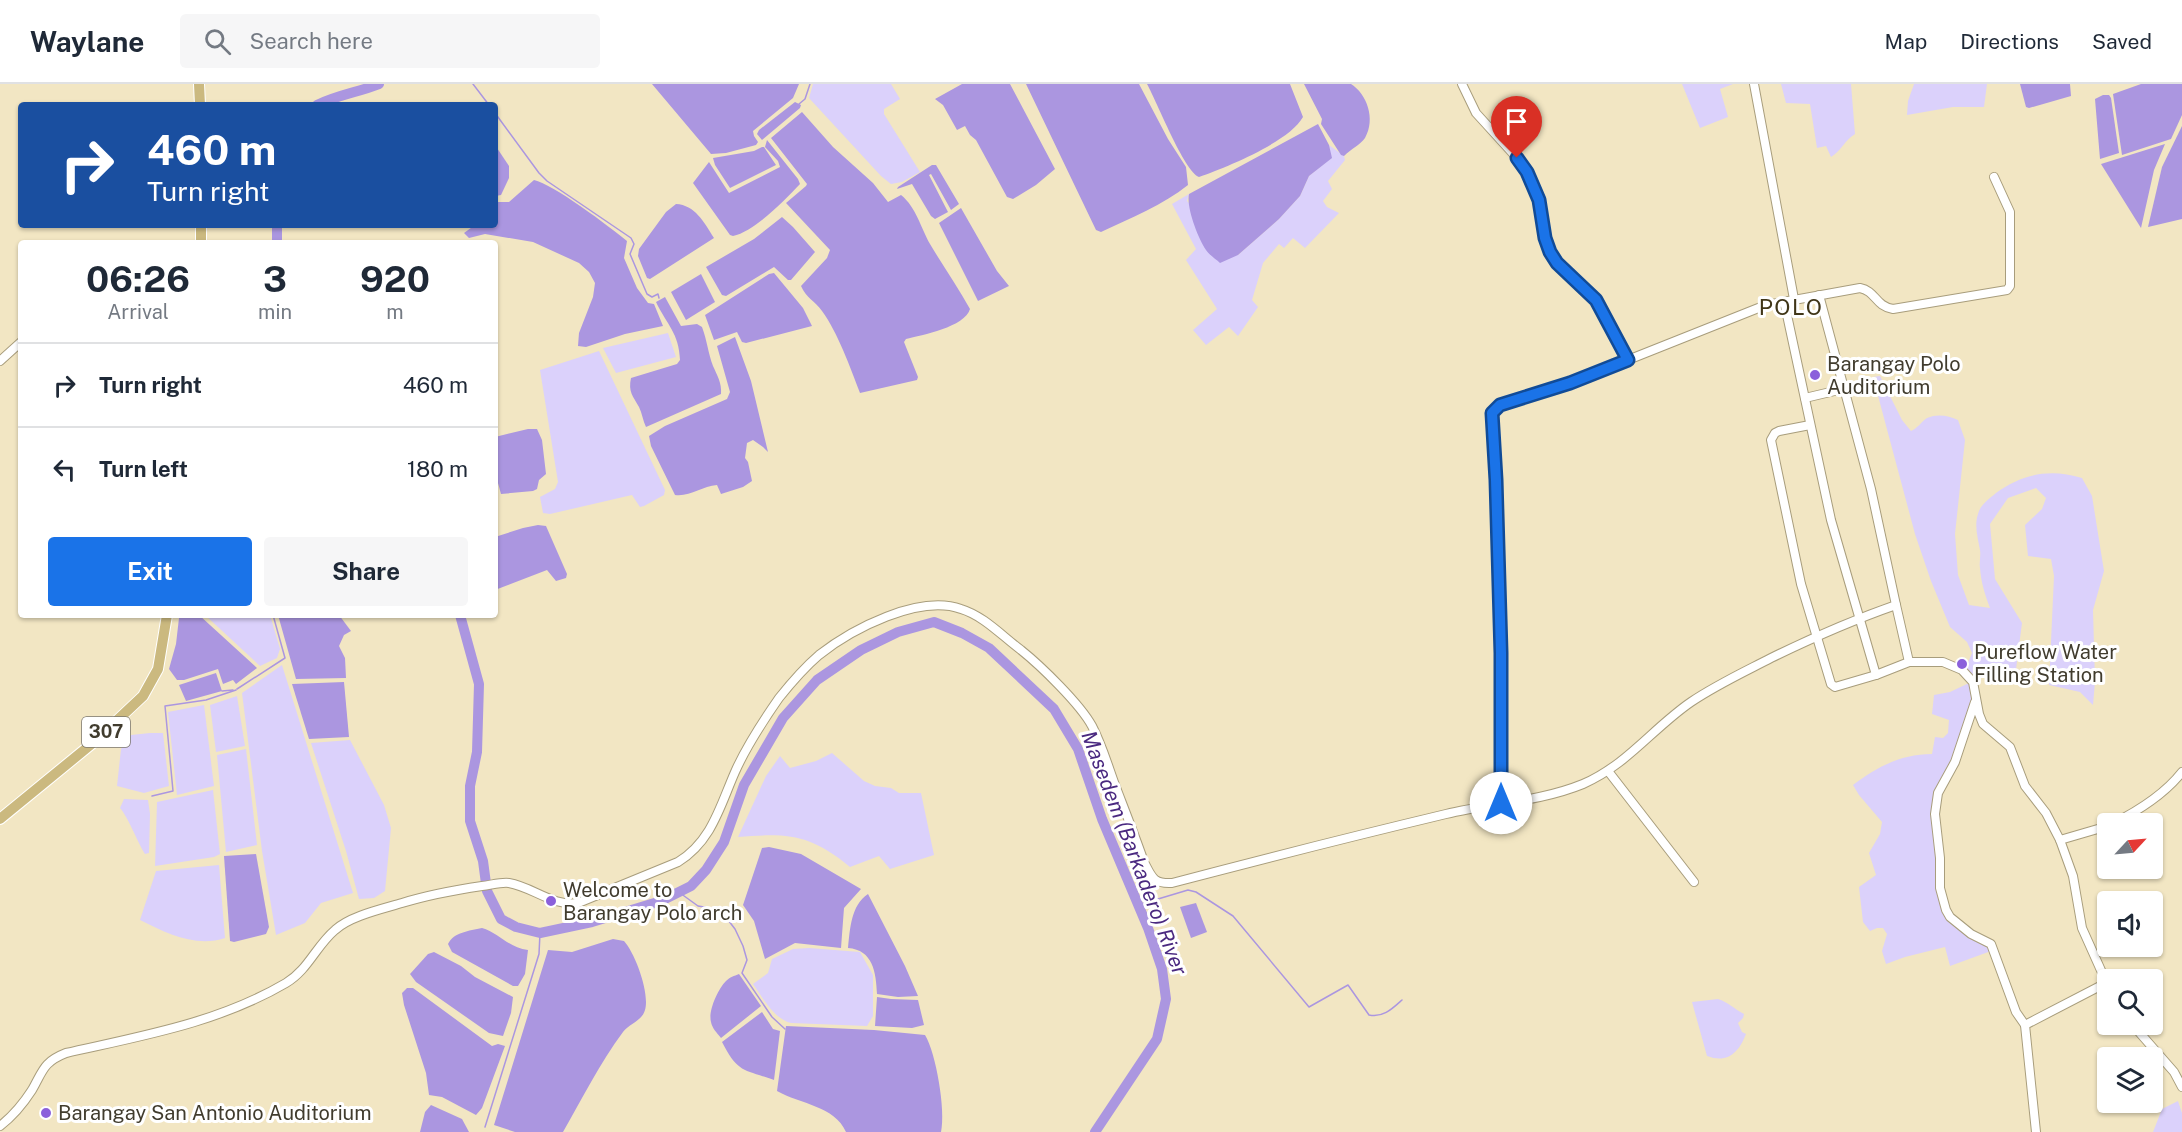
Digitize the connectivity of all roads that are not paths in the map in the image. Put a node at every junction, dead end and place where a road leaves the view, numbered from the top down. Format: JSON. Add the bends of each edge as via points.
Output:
{"nodes":[{"id":1,"x":199,"y":84,"type":"edge"},
{"id":2,"x":1461,"y":84,"type":"edge"},
{"id":3,"x":1754,"y":84,"type":"edge"},
{"id":4,"x":200,"y":102,"type":"edge"},
{"id":5,"x":1994,"y":177,"type":"dead end"},
{"id":6,"x":1819,"y":295,"type":"junction"},
{"id":7,"x":1794,"y":299,"type":"junction"},
{"id":8,"x":1784,"y":301,"type":"junction"},
{"id":9,"x":18,"y":345,"type":"edge"},
{"id":10,"x":1628,"y":360,"type":"junction"},
{"id":11,"x":0,"y":361,"type":"edge"},
{"id":12,"x":1843,"y":389,"type":"junction"},
{"id":13,"x":1805,"y":398,"type":"junction"},
{"id":14,"x":1810,"y":425,"type":"junction"},
{"id":15,"x":1896,"y":605,"type":"junction"},
{"id":16,"x":166,"y":618,"type":"edge"},
{"id":17,"x":1858,"y":618,"type":"junction"},
{"id":18,"x":1816,"y":636,"type":"junction"},
{"id":19,"x":1909,"y":662,"type":"junction"},
{"id":20,"x":1876,"y":675,"type":"junction"},
{"id":21,"x":1977,"y":698,"type":"junction"},
{"id":22,"x":1608,"y":771,"type":"junction"},
{"id":23,"x":2182,"y":772,"type":"edge"},
{"id":24,"x":1501,"y":803,"type":"junction"},
{"id":25,"x":2133,"y":813,"type":"edge"},
{"id":26,"x":0,"y":819,"type":"edge"},
{"id":27,"x":2097,"y":829,"type":"edge"},
{"id":28,"x":2060,"y":840,"type":"junction"},
{"id":29,"x":1694,"y":882,"type":"dead end"},
{"id":30,"x":2100,"y":969,"type":"edge"},
{"id":31,"x":2097,"y":989,"type":"edge"},
{"id":32,"x":2025,"y":1025,"type":"junction"},
{"id":33,"x":2142,"y":1035,"type":"edge"},
{"id":34,"x":2182,"y":1087,"type":"edge"},
{"id":35,"x":0,"y":1126,"type":"edge"},
{"id":36,"x":2036,"y":1132,"type":"edge"}],
"edges":[{"from":1,"to":4,"type":"main road"},
{"from":2,"to":10,"type":"street","via":[[1476,113],[1527,172],[1539,200],[1545,238],[1553,258],[1596,300]]},
{"from":3,"to":7,"type":"street"},
{"from":5,"to":6,"type":"street","via":[[2010,212],[2007,290],[1893,309],[1879,304],[1866,289]]},
{"from":6,"to":7,"type":"street"},
{"from":6,"to":12,"type":"street"},
{"from":7,"to":8,"type":"street"},
{"from":8,"to":10,"type":"street","via":[[1735,316]]},
{"from":8,"to":13,"type":"street"},
{"from":9,"to":11,"type":"street"},
{"from":10,"to":24,"type":"street","via":[[1500,405],[1492,413],[1501,653]]},
{"from":12,"to":13,"type":"street"},
{"from":12,"to":15,"type":"street","via":[[1874,500]]},
{"from":13,"to":14,"type":"street"},
{"from":14,"to":17,"type":"street"},
{"from":14,"to":18,"type":"street","via":[[1779,431],[1771,440]]},
{"from":15,"to":17,"type":"street"},
{"from":15,"to":19,"type":"street"},
{"from":16,"to":26,"type":"main road","number":"307","via":[[158,669],[143,696]]},
{"from":17,"to":18,"type":"street"},
{"from":17,"to":20,"type":"street"},
{"from":18,"to":20,"type":"street","via":[[1833,686]]},
{"from":18,"to":22,"type":"street","via":[[1688,704]]},
{"from":19,"to":20,"type":"street"},
{"from":19,"to":21,"type":"street","via":[[1943,662],[1957,667],[1973,681]]},
{"from":21,"to":28,"type":"street","via":[[1983,724],[2010,747],[2025,786]]},
{"from":21,"to":32,"type":"street","via":[[1954,762],[1938,793],[1935,814],[1940,888],[1950,917],[1991,944],[2016,1012]]},
{"from":22,"to":24,"type":"street","via":[[1562,792]]},
{"from":22,"to":29,"type":"street"},
{"from":23,"to":25,"type":"street","via":[[2162,794]]},
{"from":24,"to":35,"type":"street","via":[[1162,884],[1155,881],[1144,862],[1100,745],[1081,711],[1034,660],[986,622],[961,609],[927,606],[893,615],[849,635],[818,656],[779,699],[747,749],[716,820],[702,842],[689,856],[665,870],[571,904],[506,883],[404,902],[346,923],[285,983],[214,1016],[55,1057],[44,1066],[21,1106]]},
{"from":27,"to":28,"type":"street"},
{"from":28,"to":30,"type":"street","via":[[2073,876],[2082,928]]},
{"from":31,"to":32,"type":"street"},
{"from":32,"to":36,"type":"street"},
{"from":33,"to":34,"type":"street"}]}
